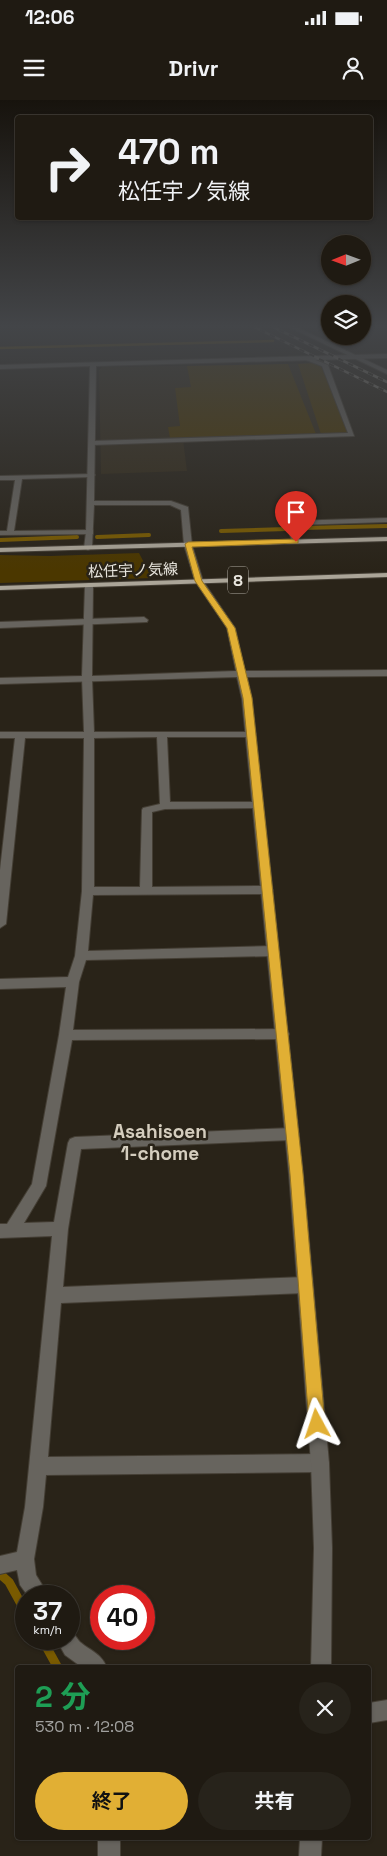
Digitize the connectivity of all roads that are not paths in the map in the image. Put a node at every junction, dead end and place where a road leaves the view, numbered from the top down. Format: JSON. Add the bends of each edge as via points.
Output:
{"nodes":[{"id":1,"x":92,"y":407,"type":"edge"},
{"id":2,"x":341,"y":407,"type":"edge"},
{"id":3,"x":92,"y":443,"type":"junction"},
{"id":4,"x":90,"y":475,"type":"junction"},
{"id":5,"x":19,"y":477,"type":"junction"},
{"id":6,"x":0,"y":478,"type":"edge"},
{"id":7,"x":90,"y":503,"type":"junction"},
{"id":8,"x":387,"y":520,"type":"edge"},
{"id":9,"x":90,"y":532,"type":"junction"},
{"id":10,"x":0,"y":533,"type":"edge"},
{"id":11,"x":10,"y":533,"type":"junction"},
{"id":12,"x":387,"y":539,"type":"edge"},
{"id":13,"x":296,"y":542,"type":"junction"},
{"id":14,"x":188,"y":544,"type":"junction"},
{"id":15,"x":88,"y":548,"type":"junction"},
{"id":16,"x":0,"y":550,"type":"edge"},
{"id":17,"x":387,"y":576,"type":"edge"},
{"id":18,"x":199,"y":581,"type":"junction"},
{"id":19,"x":89,"y":585,"type":"junction"},
{"id":20,"x":0,"y":588,"type":"edge"},
{"id":21,"x":88,"y":620,"type":"junction"},
{"id":22,"x":144,"y":620,"type":"dead end"},
{"id":23,"x":0,"y":624,"type":"edge"},
{"id":24,"x":387,"y":673,"type":"edge"},
{"id":25,"x":243,"y":674,"type":"junction"},
{"id":26,"x":87,"y":678,"type":"junction"},
{"id":27,"x":0,"y":681,"type":"edge"},
{"id":28,"x":20,"y":734,"type":"junction"},
{"id":29,"x":251,"y":734,"type":"junction"},
{"id":30,"x":0,"y":735,"type":"edge"},
{"id":31,"x":89,"y":735,"type":"junction"},
{"id":32,"x":162,"y":735,"type":"junction"},
{"id":33,"x":258,"y":805,"type":"junction"},
{"id":34,"x":166,"y":806,"type":"junction"},
{"id":35,"x":267,"y":890,"type":"junction"},
{"id":36,"x":88,"y":891,"type":"junction"},
{"id":37,"x":146,"y":891,"type":"junction"},
{"id":38,"x":0,"y":924,"type":"edge"},
{"id":39,"x":273,"y":951,"type":"junction"},
{"id":40,"x":81,"y":956,"type":"junction"},
{"id":41,"x":74,"y":982,"type":"junction"},
{"id":42,"x":0,"y":984,"type":"edge"},
{"id":43,"x":282,"y":1034,"type":"junction"},
{"id":44,"x":66,"y":1035,"type":"junction"},
{"id":45,"x":292,"y":1134,"type":"junction"},
{"id":46,"x":60,"y":1229,"type":"junction"},
{"id":47,"x":5,"y":1231,"type":"edge"},
{"id":48,"x":305,"y":1285,"type":"junction"},
{"id":49,"x":55,"y":1295,"type":"junction"},
{"id":50,"x":320,"y":1463,"type":"junction"},
{"id":51,"x":37,"y":1466,"type":"junction"},
{"id":52,"x":26,"y":1559,"type":"junction"},
{"id":53,"x":1,"y":1565,"type":"edge"},
{"id":54,"x":32,"y":1585,"type":"edge"},
{"id":55,"x":75,"y":1650,"type":"edge"},
{"id":56,"x":96,"y":1665,"type":"edge"},
{"id":57,"x":321,"y":1665,"type":"edge"},
{"id":58,"x":387,"y":1710,"type":"edge"},
{"id":59,"x":371,"y":1713,"type":"edge"},
{"id":60,"x":109,"y":1840,"type":"edge"},
{"id":61,"x":311,"y":1840,"type":"edge"},
{"id":62,"x":109,"y":1856,"type":"edge"},
{"id":63,"x":310,"y":1856,"type":"edge"}],
"edges":[{"from":1,"to":3,"type":"street"},
{"from":2,"to":3,"type":"street","via":[[352,435]]},
{"from":3,"to":4,"type":"street"},
{"from":4,"to":5,"type":"street"},
{"from":4,"to":7,"type":"street"},
{"from":5,"to":6,"type":"street"},
{"from":5,"to":11,"type":"street"},
{"from":7,"to":9,"type":"street"},
{"from":7,"to":14,"type":"street","via":[[171,502],[185,509]]},
{"from":8,"to":13,"type":"street","via":[[290,523]]},
{"from":9,"to":11,"type":"street"},
{"from":9,"to":15,"type":"street"},
{"from":10,"to":11,"type":"street"},
{"from":12,"to":13,"type":"main road","name":"松任宇ノ気線","number":"8"},
{"from":13,"to":14,"type":"main road","name":"松任宇ノ気線","number":"8"},
{"from":14,"to":15,"type":"main road","name":"松任宇ノ気線","number":"8"},
{"from":14,"to":18,"type":"street"},
{"from":15,"to":16,"type":"main road","name":"松任宇ノ気線","number":"8"},
{"from":17,"to":18,"type":"main road","name":"松任宇ノ気線","number":"8"},
{"from":18,"to":19,"type":"main road","name":"松任宇ノ気線","number":"8"},
{"from":18,"to":25,"type":"street","via":[[231,628]]},
{"from":19,"to":20,"type":"main road","name":"松任宇ノ気線","number":"8"},
{"from":19,"to":21,"type":"street"},
{"from":21,"to":22,"type":"street"},
{"from":21,"to":23,"type":"street"},
{"from":21,"to":26,"type":"street"},
{"from":24,"to":25,"type":"street"},
{"from":25,"to":26,"type":"street"},
{"from":25,"to":29,"type":"street"},
{"from":26,"to":27,"type":"street"},
{"from":26,"to":31,"type":"street"},
{"from":28,"to":30,"type":"street"},
{"from":28,"to":31,"type":"street"},
{"from":28,"to":38,"type":"street"},
{"from":29,"to":32,"type":"street"},
{"from":29,"to":33,"type":"street"},
{"from":31,"to":32,"type":"street"},
{"from":31,"to":36,"type":"street"},
{"from":32,"to":34,"type":"street"},
{"from":33,"to":34,"type":"street"},
{"from":33,"to":35,"type":"street"},
{"from":34,"to":37,"type":"street","via":[[147,810]]},
{"from":35,"to":37,"type":"street"},
{"from":35,"to":39,"type":"street"},
{"from":36,"to":37,"type":"street"},
{"from":36,"to":40,"type":"street"},
{"from":39,"to":40,"type":"street"},
{"from":39,"to":43,"type":"street"},
{"from":40,"to":41,"type":"street"},
{"from":41,"to":42,"type":"street"},
{"from":41,"to":44,"type":"street"},
{"from":43,"to":44,"type":"street"},
{"from":43,"to":45,"type":"street"},
{"from":44,"to":47,"type":"street","via":[[39,1186]]},
{"from":45,"to":46,"type":"street","via":[[75,1143]]},
{"from":45,"to":48,"type":"street"},
{"from":46,"to":47,"type":"street"},
{"from":46,"to":49,"type":"street"},
{"from":48,"to":49,"type":"street"},
{"from":48,"to":50,"type":"street"},
{"from":49,"to":51,"type":"street"},
{"from":50,"to":51,"type":"street"},
{"from":50,"to":57,"type":"street"},
{"from":51,"to":52,"type":"street"},
{"from":52,"to":53,"type":"street"},
{"from":52,"to":54,"type":"street","via":[[27,1578]]},
{"from":55,"to":56,"type":"street"},
{"from":58,"to":59,"type":"street"},
{"from":60,"to":62,"type":"street"},
{"from":61,"to":63,"type":"street"}]}
